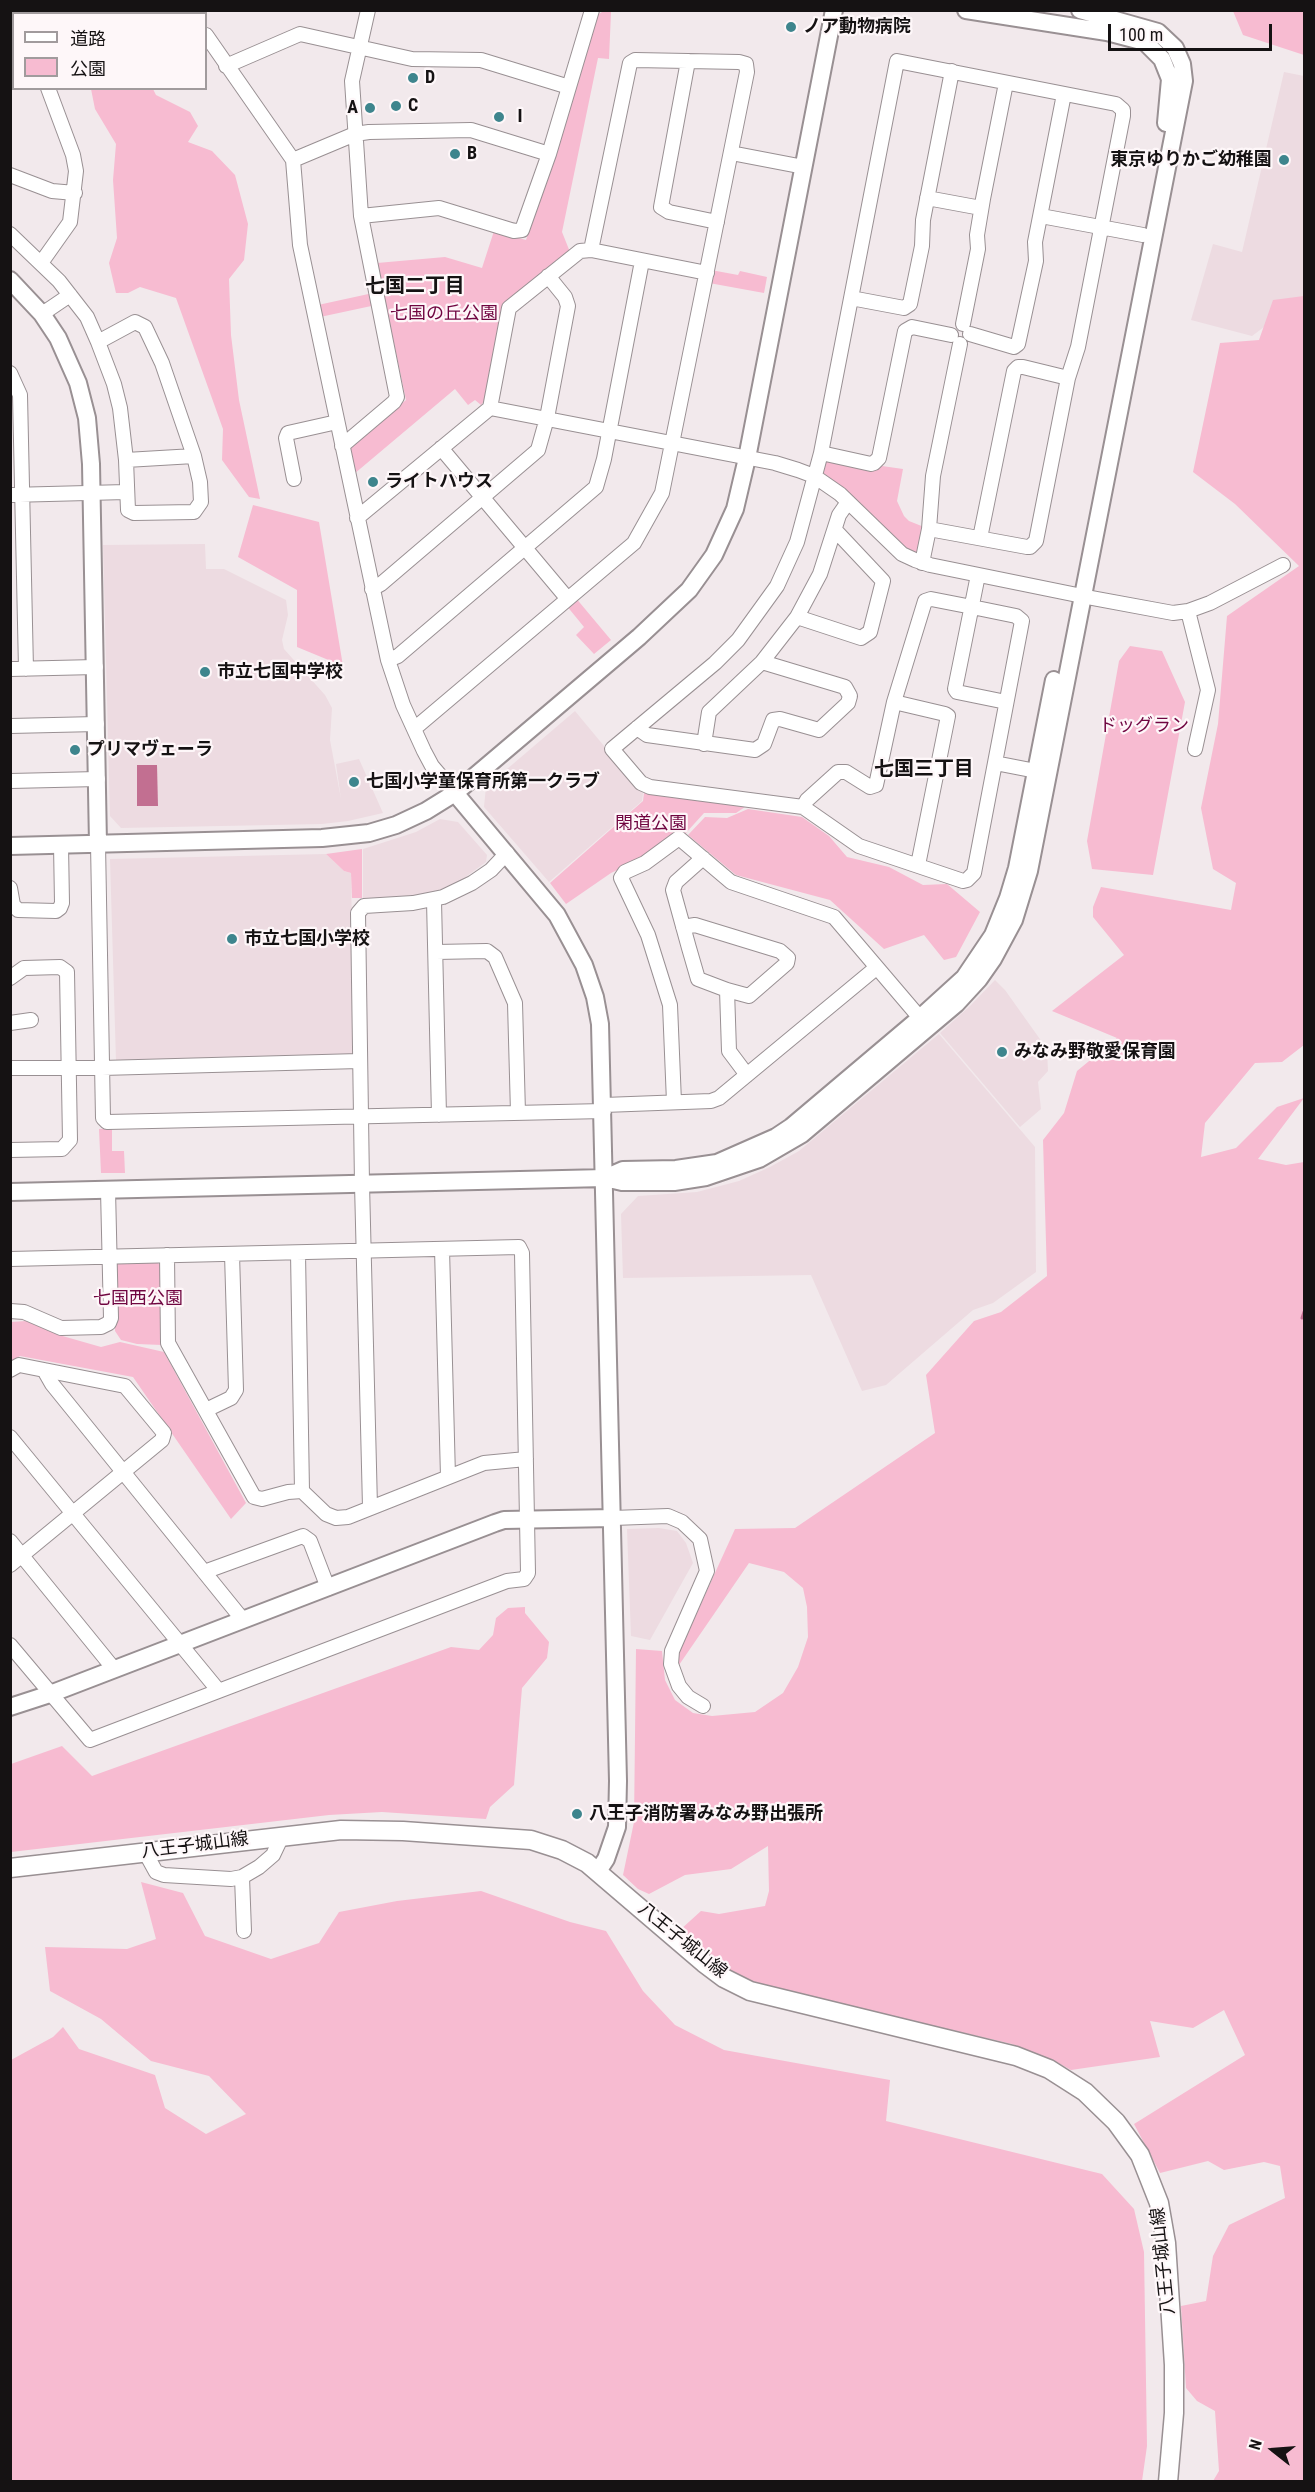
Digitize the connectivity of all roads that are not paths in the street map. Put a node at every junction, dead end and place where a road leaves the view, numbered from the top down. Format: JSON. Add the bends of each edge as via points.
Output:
{"nodes":[{"id":1,"x":368,"y":10,"type":"edge"},
{"id":2,"x":592,"y":10,"type":"edge"},
{"id":3,"x":834,"y":10,"type":"edge"},
{"id":4,"x":966,"y":10,"type":"edge"},
{"id":5,"x":1080,"y":10,"type":"edge"},
{"id":6,"x":207,"y":37,"type":"edge"},
{"id":7,"x":359,"y":48,"type":"junction"},
{"id":8,"x":688,"y":61,"type":"junction"},
{"id":9,"x":225,"y":66,"type":"junction"},
{"id":10,"x":952,"y":71,"type":"junction"},
{"id":11,"x":1006,"y":83,"type":"junction"},
{"id":12,"x":569,"y":87,"type":"junction"},
{"id":13,"x":49,"y":90,"type":"edge"},
{"id":14,"x":1064,"y":94,"type":"junction"},
{"id":15,"x":355,"y":134,"type":"junction"},
{"id":16,"x":731,"y":153,"type":"junction"},
{"id":17,"x":549,"y":154,"type":"junction"},
{"id":18,"x":293,"y":160,"type":"junction"},
{"id":19,"x":804,"y":167,"type":"junction"},
{"id":20,"x":10,"y":175,"type":"edge"},
{"id":21,"x":75,"y":193,"type":"junction"},
{"id":22,"x":927,"y":198,"type":"junction"},
{"id":23,"x":981,"y":208,"type":"junction"},
{"id":24,"x":361,"y":216,"type":"junction"},
{"id":25,"x":1041,"y":216,"type":"junction"},
{"id":26,"x":717,"y":222,"type":"junction"},
{"id":27,"x":1101,"y":229,"type":"junction"},
{"id":28,"x":10,"y":234,"type":"edge"},
{"id":29,"x":1143,"y":235,"type":"junction"},
{"id":30,"x":591,"y":250,"type":"junction"},
{"id":31,"x":642,"y":261,"type":"junction"},
{"id":32,"x":42,"y":263,"type":"junction"},
{"id":33,"x":707,"y":273,"type":"junction"},
{"id":34,"x":548,"y":276,"type":"junction"},
{"id":35,"x":10,"y":280,"type":"edge"},
{"id":36,"x":70,"y":295,"type":"junction"},
{"id":37,"x":851,"y":298,"type":"junction"},
{"id":38,"x":42,"y":314,"type":"junction"},
{"id":39,"x":967,"y":329,"type":"junction"},
{"id":40,"x":956,"y":340,"type":"junction"},
{"id":41,"x":98,"y":342,"type":"junction"},
{"id":42,"x":10,"y":373,"type":"edge"},
{"id":43,"x":1068,"y":378,"type":"junction"},
{"id":44,"x":490,"y":408,"type":"junction"},
{"id":45,"x":547,"y":418,"type":"junction"},
{"id":46,"x":337,"y":422,"type":"junction"},
{"id":47,"x":608,"y":431,"type":"junction"},
{"id":48,"x":673,"y":445,"type":"junction"},
{"id":49,"x":342,"y":446,"type":"junction"},
{"id":50,"x":441,"y":448,"type":"junction"},
{"id":51,"x":820,"y":453,"type":"junction"},
{"id":52,"x":194,"y":456,"type":"junction"},
{"id":53,"x":747,"y":458,"type":"junction"},
{"id":54,"x":126,"y":460,"type":"junction"},
{"id":55,"x":814,"y":476,"type":"junction"},
{"id":56,"x":294,"y":479,"type":"dead end"},
{"id":57,"x":126,"y":492,"type":"junction"},
{"id":58,"x":92,"y":494,"type":"junction"},
{"id":59,"x":16,"y":495,"type":"edge"},
{"id":60,"x":483,"y":497,"type":"junction"},
{"id":61,"x":848,"y":502,"type":"junction"},
{"id":62,"x":357,"y":518,"type":"junction"},
{"id":63,"x":929,"y":529,"type":"junction"},
{"id":64,"x":835,"y":530,"type":"junction"},
{"id":65,"x":981,"y":538,"type":"junction"},
{"id":66,"x":527,"y":547,"type":"junction"},
{"id":67,"x":922,"y":563,"type":"junction"},
{"id":68,"x":1283,"y":565,"type":"dead end"},
{"id":69,"x":978,"y":575,"type":"junction"},
{"id":70,"x":372,"y":589,"type":"junction"},
{"id":71,"x":1076,"y":595,"type":"junction"},
{"id":72,"x":567,"y":598,"type":"junction"},
{"id":73,"x":972,"y":607,"type":"junction"},
{"id":74,"x":1188,"y":611,"type":"junction"},
{"id":75,"x":796,"y":617,"type":"junction"},
{"id":76,"x":388,"y":660,"type":"junction"},
{"id":77,"x":762,"y":662,"type":"junction"},
{"id":78,"x":96,"y":668,"type":"junction"},
{"id":79,"x":10,"y":669,"type":"edge"},
{"id":80,"x":26,"y":669,"type":"junction"},
{"id":81,"x":894,"y":702,"type":"junction"},
{"id":82,"x":1006,"y":702,"type":"junction"},
{"id":83,"x":97,"y":724,"type":"junction"},
{"id":84,"x":10,"y":726,"type":"edge"},
{"id":85,"x":637,"y":728,"type":"junction"},
{"id":86,"x":414,"y":729,"type":"junction"},
{"id":87,"x":704,"y":744,"type":"junction"},
{"id":88,"x":1195,"y":749,"type":"dead end"},
{"id":89,"x":995,"y":763,"type":"junction"},
{"id":90,"x":1036,"y":771,"type":"junction"},
{"id":91,"x":98,"y":779,"type":"junction"},
{"id":92,"x":10,"y":781,"type":"edge"},
{"id":93,"x":455,"y":793,"type":"junction"},
{"id":94,"x":803,"y":807,"type":"junction"},
{"id":95,"x":98,"y":844,"type":"junction"},
{"id":96,"x":61,"y":845,"type":"junction"},
{"id":97,"x":10,"y":846,"type":"edge"},
{"id":98,"x":507,"y":853,"type":"junction"},
{"id":99,"x":703,"y":858,"type":"junction"},
{"id":100,"x":918,"y":866,"type":"junction"},
{"id":101,"x":10,"y":888,"type":"edge"},
{"id":102,"x":434,"y":901,"type":"junction"},
{"id":103,"x":683,"y":927,"type":"junction"},
{"id":104,"x":436,"y":952,"type":"junction"},
{"id":105,"x":876,"y":968,"type":"junction"},
{"id":106,"x":10,"y":978,"type":"edge"},
{"id":107,"x":727,"y":990,"type":"junction"},
{"id":108,"x":31,"y":1020,"type":"dead end"},
{"id":109,"x":924,"y":1022,"type":"junction"},
{"id":110,"x":10,"y":1023,"type":"edge"},
{"id":111,"x":359,"y":1061,"type":"junction"},
{"id":112,"x":10,"y":1068,"type":"edge"},
{"id":113,"x":68,"y":1068,"type":"junction"},
{"id":114,"x":102,"y":1068,"type":"junction"},
{"id":115,"x":747,"y":1075,"type":"junction"},
{"id":116,"x":674,"y":1102,"type":"junction"},
{"id":117,"x":604,"y":1108,"type":"junction"},
{"id":118,"x":518,"y":1113,"type":"junction"},
{"id":119,"x":439,"y":1115,"type":"junction"},
{"id":120,"x":361,"y":1117,"type":"junction"},
{"id":121,"x":10,"y":1150,"type":"edge"},
{"id":122,"x":604,"y":1178,"type":"junction"},
{"id":123,"x":362,"y":1184,"type":"junction"},
{"id":124,"x":108,"y":1190,"type":"junction"},
{"id":125,"x":10,"y":1192,"type":"edge"},
{"id":126,"x":442,"y":1249,"type":"junction"},
{"id":127,"x":363,"y":1251,"type":"junction"},
{"id":128,"x":298,"y":1253,"type":"junction"},
{"id":129,"x":232,"y":1254,"type":"junction"},
{"id":130,"x":167,"y":1255,"type":"junction"},
{"id":131,"x":108,"y":1257,"type":"junction"},
{"id":132,"x":10,"y":1259,"type":"edge"},
{"id":133,"x":10,"y":1311,"type":"edge"},
{"id":134,"x":10,"y":1370,"type":"edge"},
{"id":135,"x":44,"y":1370,"type":"junction"},
{"id":136,"x":206,"y":1410,"type":"junction"},
{"id":137,"x":10,"y":1437,"type":"edge"},
{"id":138,"x":526,"y":1459,"type":"junction"},
{"id":139,"x":123,"y":1473,"type":"junction"},
{"id":140,"x":448,"y":1478,"type":"junction"},
{"id":141,"x":303,"y":1491,"type":"junction"},
{"id":142,"x":370,"y":1507,"type":"junction"},
{"id":143,"x":72,"y":1514,"type":"junction"},
{"id":144,"x":613,"y":1518,"type":"junction"},
{"id":145,"x":527,"y":1520,"type":"junction"},
{"id":146,"x":10,"y":1541,"type":"edge"},
{"id":147,"x":22,"y":1556,"type":"junction"},
{"id":148,"x":10,"y":1565,"type":"edge"},
{"id":149,"x":204,"y":1572,"type":"junction"},
{"id":150,"x":328,"y":1588,"type":"junction"},
{"id":151,"x":243,"y":1620,"type":"junction"},
{"id":152,"x":179,"y":1644,"type":"junction"},
{"id":153,"x":10,"y":1645,"type":"edge"},
{"id":154,"x":114,"y":1669,"type":"junction"},
{"id":155,"x":218,"y":1690,"type":"junction"},
{"id":156,"x":50,"y":1694,"type":"junction"},
{"id":157,"x":703,"y":1706,"type":"dead end"},
{"id":158,"x":10,"y":1707,"type":"edge"},
{"id":159,"x":282,"y":1836,"type":"junction"},
{"id":160,"x":145,"y":1852,"type":"junction"},
{"id":161,"x":10,"y":1868,"type":"edge"},
{"id":162,"x":598,"y":1871,"type":"junction"},
{"id":163,"x":242,"y":1877,"type":"junction"},
{"id":164,"x":244,"y":1931,"type":"dead end"},
{"id":165,"x":1168,"y":2481,"type":"edge"}],
"edges":[{"from":1,"to":7,"type":"street"},
{"from":2,"to":12,"type":"street"},
{"from":3,"to":19,"type":"street"},
{"from":4,"to":29,"type":"street","via":[[1135,38],[1162,59],[1170,80],[1170,94]]},
{"from":5,"to":71,"type":"street","via":[[1158,32],[1175,48],[1184,81]]},
{"from":6,"to":9,"type":"street"},
{"from":7,"to":9,"type":"street","via":[[300,34]]},
{"from":7,"to":12,"type":"street","via":[[412,59],[481,60]]},
{"from":7,"to":15,"type":"street","via":[[352,81]]},
{"from":8,"to":16,"type":"street","via":[[739,62],[747,67]]},
{"from":8,"to":26,"type":"street","via":[[661,207]]},
{"from":8,"to":30,"type":"street","via":[[635,60],[628,66]]},
{"from":9,"to":18,"type":"street"},
{"from":10,"to":11,"type":"street"},
{"from":10,"to":22,"type":"street"},
{"from":10,"to":37,"type":"street","via":[[897,61]]},
{"from":11,"to":14,"type":"street"},
{"from":11,"to":23,"type":"street"},
{"from":12,"to":17,"type":"street"},
{"from":13,"to":21,"type":"street","via":[[73,155]]},
{"from":14,"to":25,"type":"street"},
{"from":14,"to":27,"type":"street","via":[[1116,104],[1123,110]]},
{"from":15,"to":17,"type":"street","via":[[471,130]]},
{"from":15,"to":18,"type":"street"},
{"from":15,"to":24,"type":"street"},
{"from":16,"to":19,"type":"street"},
{"from":16,"to":26,"type":"street"},
{"from":17,"to":24,"type":"street","via":[[525,226],[518,231],[439,208]]},
{"from":18,"to":46,"type":"street","via":[[300,246]]},
{"from":19,"to":53,"type":"street"},
{"from":20,"to":21,"type":"street","via":[[52,191]]},
{"from":21,"to":32,"type":"street","via":[[70,222]]},
{"from":22,"to":23,"type":"street"},
{"from":22,"to":37,"type":"street","via":[[909,306]]},
{"from":23,"to":39,"type":"street"},
{"from":24,"to":49,"type":"street","via":[[397,397]]},
{"from":25,"to":27,"type":"street"},
{"from":25,"to":39,"type":"street","via":[[1035,242],[1036,261],[1018,344],[1014,347]]},
{"from":26,"to":33,"type":"street"},
{"from":27,"to":29,"type":"street"},
{"from":27,"to":43,"type":"street","via":[[1078,347]]},
{"from":28,"to":32,"type":"street"},
{"from":29,"to":71,"type":"street"},
{"from":30,"to":31,"type":"street"},
{"from":30,"to":34,"type":"street","via":[[580,250]]},
{"from":31,"to":33,"type":"street"},
{"from":31,"to":47,"type":"street"},
{"from":32,"to":36,"type":"street"},
{"from":33,"to":48,"type":"street"},
{"from":34,"to":44,"type":"street","via":[[509,308]]},
{"from":34,"to":45,"type":"street","via":[[568,306]]},
{"from":35,"to":38,"type":"street"},
{"from":36,"to":38,"type":"street"},
{"from":36,"to":41,"type":"street","via":[[87,317]]},
{"from":37,"to":51,"type":"street"},
{"from":38,"to":58,"type":"street","via":[[66,353],[83,400],[90,437]]},
{"from":39,"to":40,"type":"street","via":[[955,327]]},
{"from":40,"to":51,"type":"street","via":[[912,327],[905,331],[879,458],[874,463]]},
{"from":40,"to":63,"type":"street","via":[[933,476]]},
{"from":41,"to":52,"type":"street","via":[[135,322],[145,327],[162,363]]},
{"from":41,"to":54,"type":"street","via":[[120,408]]},
{"from":42,"to":59,"type":"street","via":[[20,395]]},
{"from":43,"to":65,"type":"street","via":[[1035,541],[1027,547]]},
{"from":43,"to":65,"type":"street","via":[[1023,367],[1014,370]]},
{"from":44,"to":45,"type":"street"},
{"from":44,"to":50,"type":"street"},
{"from":45,"to":47,"type":"street"},
{"from":45,"to":60,"type":"street","via":[[538,450]]},
{"from":46,"to":49,"type":"street"},
{"from":46,"to":56,"type":"street","via":[[288,433]]},
{"from":47,"to":48,"type":"street"},
{"from":47,"to":66,"type":"street","via":[[596,487]]},
{"from":48,"to":53,"type":"street"},
{"from":48,"to":72,"type":"street","via":[[665,486],[639,536]]},
{"from":49,"to":62,"type":"street"},
{"from":50,"to":60,"type":"street"},
{"from":50,"to":62,"type":"street"},
{"from":51,"to":55,"type":"street"},
{"from":52,"to":54,"type":"street"},
{"from":52,"to":57,"type":"street","via":[[201,502],[194,512],[134,513],[128,510]]},
{"from":53,"to":55,"type":"street"},
{"from":53,"to":93,"type":"street","via":[[725,534],[689,590]]},
{"from":54,"to":57,"type":"street"},
{"from":55,"to":61,"type":"street"},
{"from":55,"to":85,"type":"street","via":[[797,542],[761,611],[715,663]]},
{"from":57,"to":58,"type":"street"},
{"from":58,"to":59,"type":"street"},
{"from":58,"to":78,"type":"street"},
{"from":59,"to":80,"type":"street"},
{"from":60,"to":66,"type":"street"},
{"from":60,"to":70,"type":"street"},
{"from":61,"to":64,"type":"street"},
{"from":61,"to":67,"type":"street","via":[[902,554]]},
{"from":62,"to":70,"type":"street"},
{"from":63,"to":65,"type":"street"},
{"from":63,"to":67,"type":"street"},
{"from":64,"to":75,"type":"street","via":[[820,573]]},
{"from":64,"to":75,"type":"street","via":[[884,581],[870,632],[861,638]]},
{"from":66,"to":72,"type":"street"},
{"from":66,"to":76,"type":"street","via":[[398,656]]},
{"from":67,"to":69,"type":"street"},
{"from":68,"to":74,"type":"street"},
{"from":69,"to":71,"type":"street"},
{"from":69,"to":73,"type":"street"},
{"from":70,"to":76,"type":"street"},
{"from":71,"to":74,"type":"street","via":[[1173,613]]},
{"from":71,"to":90,"type":"street"},
{"from":71,"to":109,"type":"street","via":[[1029,871],[1014,920],[979,979],[956,1004]]},
{"from":72,"to":86,"type":"street"},
{"from":73,"to":81,"type":"street","via":[[931,599],[923,603]]},
{"from":73,"to":82,"type":"street","via":[[1017,616],[1022,621]]},
{"from":73,"to":82,"type":"street","via":[[955,688],[957,692]]},
{"from":74,"to":88,"type":"street","via":[[1208,690]]},
{"from":75,"to":77,"type":"street"},
{"from":76,"to":86,"type":"street"},
{"from":77,"to":87,"type":"street","via":[[709,712]]},
{"from":77,"to":87,"type":"street","via":[[845,687],[850,696],[848,703],[819,730],[773,720],[759,749]]},
{"from":78,"to":80,"type":"street"},
{"from":78,"to":83,"type":"street"},
{"from":79,"to":80,"type":"street"},
{"from":81,"to":94,"type":"street","via":[[876,785],[870,787],[846,772],[838,772]]},
{"from":81,"to":100,"type":"street","via":[[948,716]]},
{"from":82,"to":89,"type":"street"},
{"from":83,"to":84,"type":"street"},
{"from":83,"to":91,"type":"street"},
{"from":85,"to":87,"type":"street","via":[[647,735]]},
{"from":85,"to":94,"type":"street","via":[[612,749],[645,785]]},
{"from":86,"to":93,"type":"street","via":[[432,766]]},
{"from":89,"to":90,"type":"street"},
{"from":89,"to":100,"type":"street","via":[[974,873],[963,881]]},
{"from":90,"to":109,"type":"street","via":[[1017,868],[993,935],[964,978]]},
{"from":91,"to":92,"type":"street"},
{"from":91,"to":95,"type":"street"},
{"from":93,"to":95,"type":"street","via":[[412,819],[346,837]]},
{"from":93,"to":98,"type":"street"},
{"from":94,"to":100,"type":"street","via":[[859,846]]},
{"from":95,"to":96,"type":"street"},
{"from":95,"to":114,"type":"street"},
{"from":96,"to":97,"type":"street"},
{"from":96,"to":101,"type":"street","via":[[62,903],[56,911],[18,910]]},
{"from":98,"to":102,"type":"street","via":[[472,883]]},
{"from":98,"to":117,"type":"street","via":[[557,915],[584,965],[600,1024]]},
{"from":99,"to":103,"type":"street","via":[[673,887]]},
{"from":99,"to":105,"type":"street","via":[[736,884],[834,917]]},
{"from":99,"to":116,"type":"street","via":[[679,838],[622,876],[648,935],[670,1005]]},
{"from":102,"to":104,"type":"street"},
{"from":102,"to":111,"type":"street","via":[[364,906],[358,913]]},
{"from":103,"to":107,"type":"street","via":[[699,979]]},
{"from":103,"to":107,"type":"street","via":[[695,925],[788,958],[784,967],[753,994],[744,996]]},
{"from":104,"to":118,"type":"street","via":[[487,951],[495,957],[515,1003]]},
{"from":104,"to":119,"type":"street"},
{"from":105,"to":109,"type":"street"},
{"from":105,"to":115,"type":"street"},
{"from":106,"to":113,"type":"street","via":[[24,968],[60,967],[67,972]]},
{"from":107,"to":115,"type":"street","via":[[729,1051]]},
{"from":108,"to":110,"type":"street"},
{"from":109,"to":122,"type":"street","via":[[776,1137],[717,1163],[676,1170],[623,1170]]},
{"from":111,"to":114,"type":"street"},
{"from":111,"to":120,"type":"street"},
{"from":112,"to":113,"type":"street"},
{"from":113,"to":114,"type":"street"},
{"from":113,"to":121,"type":"street","via":[[68,1144],[62,1149]]},
{"from":114,"to":120,"type":"street","via":[[103,1118],[107,1122]]},
{"from":115,"to":116,"type":"street","via":[[726,1094],[711,1101]]},
{"from":116,"to":117,"type":"street"},
{"from":117,"to":118,"type":"street"},
{"from":117,"to":122,"type":"street"},
{"from":118,"to":119,"type":"street"},
{"from":119,"to":120,"type":"street"},
{"from":120,"to":123,"type":"street"},
{"from":122,"to":123,"type":"street"},
{"from":122,"to":144,"type":"street"},
{"from":123,"to":124,"type":"street"},
{"from":123,"to":127,"type":"street"},
{"from":124,"to":125,"type":"street"},
{"from":124,"to":131,"type":"street"},
{"from":126,"to":127,"type":"street"},
{"from":126,"to":138,"type":"street","via":[[519,1246],[521,1250]]},
{"from":126,"to":140,"type":"street"},
{"from":127,"to":128,"type":"street"},
{"from":127,"to":142,"type":"street"},
{"from":128,"to":129,"type":"street"},
{"from":128,"to":141,"type":"street"},
{"from":129,"to":130,"type":"street"},
{"from":129,"to":136,"type":"street","via":[[236,1390],[231,1398]]},
{"from":130,"to":131,"type":"street"},
{"from":130,"to":136,"type":"street","via":[[168,1343]]},
{"from":131,"to":132,"type":"street"},
{"from":131,"to":133,"type":"street","via":[[111,1318],[105,1326],[61,1328],[24,1312]]},
{"from":134,"to":135,"type":"street","via":[[19,1365]]},
{"from":135,"to":139,"type":"street"},
{"from":135,"to":139,"type":"street","via":[[125,1386],[162,1429],[162,1440]]},
{"from":136,"to":141,"type":"street","via":[[254,1497]]},
{"from":137,"to":143,"type":"street"},
{"from":138,"to":140,"type":"street","via":[[484,1463]]},
{"from":138,"to":145,"type":"street"},
{"from":139,"to":143,"type":"street"},
{"from":139,"to":149,"type":"street"},
{"from":140,"to":142,"type":"street"},
{"from":141,"to":142,"type":"street","via":[[326,1514],[336,1518]]},
{"from":143,"to":147,"type":"street"},
{"from":143,"to":152,"type":"street"},
{"from":144,"to":145,"type":"street"},
{"from":144,"to":157,"type":"street","via":[[668,1516],[682,1522],[699,1539],[707,1571],[672,1651],[671,1664],[679,1686]]},
{"from":144,"to":162,"type":"street","via":[[618,1806],[613,1840]]},
{"from":145,"to":150,"type":"street","via":[[495,1523]]},
{"from":145,"to":155,"type":"street","via":[[528,1573],[524,1579],[507,1581]]},
{"from":146,"to":147,"type":"street"},
{"from":147,"to":148,"type":"street"},
{"from":147,"to":154,"type":"street"},
{"from":149,"to":150,"type":"street","via":[[303,1536],[310,1541]]},
{"from":149,"to":151,"type":"street"},
{"from":150,"to":151,"type":"street"},
{"from":151,"to":152,"type":"street"},
{"from":152,"to":154,"type":"street"},
{"from":152,"to":155,"type":"street"},
{"from":153,"to":156,"type":"street"},
{"from":154,"to":156,"type":"street"},
{"from":155,"to":156,"type":"street","via":[[90,1740]]},
{"from":156,"to":158,"type":"street"},
{"from":159,"to":160,"type":"main road","name":"八王子城山線"},
{"from":159,"to":162,"type":"main road","name":"八王子城山線","via":[[373,1829],[531,1840],[562,1850]]},
{"from":159,"to":163,"type":"street","via":[[273,1855]]},
{"from":160,"to":161,"type":"main road","name":"八王子城山線"},
{"from":160,"to":163,"type":"street","via":[[156,1872],[164,1875]]},
{"from":162,"to":165,"type":"main road","name":"八王子城山線","via":[[704,1963],[740,1986],[771,1998],[1033,2062],[1068,2080],[1102,2106],[1140,2155],[1161,2214],[1174,2365]]},
{"from":163,"to":164,"type":"street"}]}
